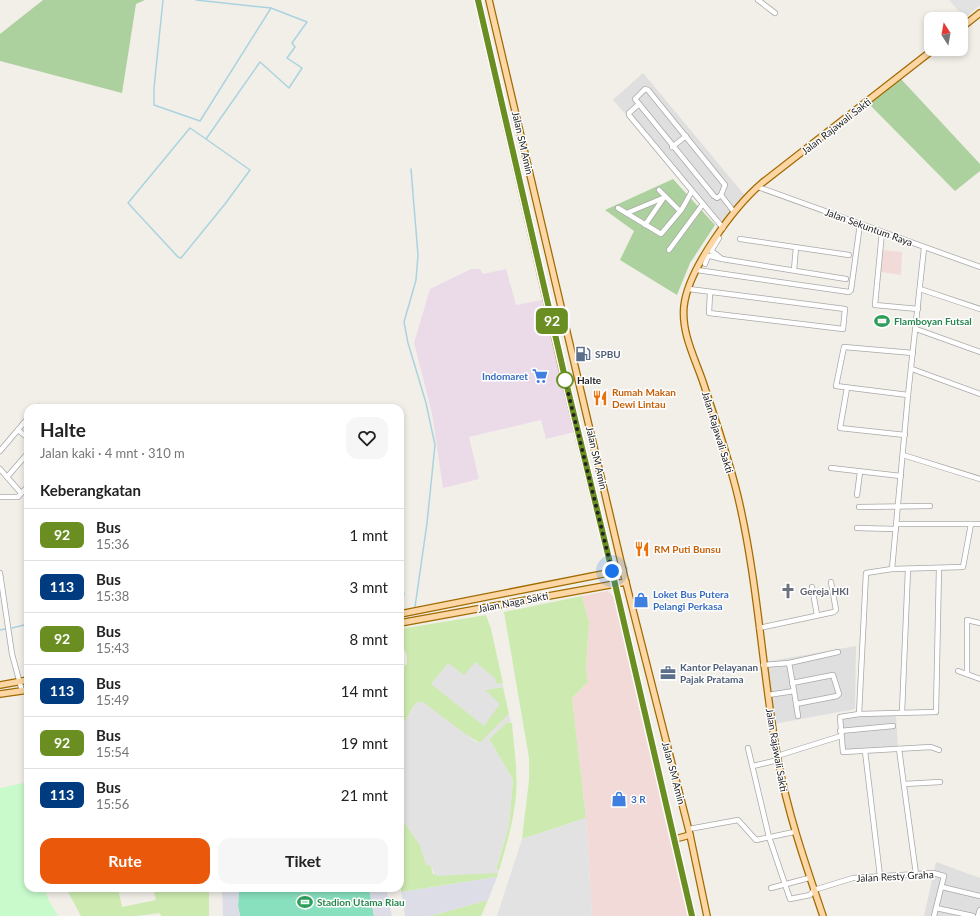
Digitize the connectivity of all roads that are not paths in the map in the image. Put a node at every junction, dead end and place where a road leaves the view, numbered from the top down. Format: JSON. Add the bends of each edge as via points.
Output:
{"nodes":[{"id":1,"x":478,"y":0,"type":"edge"},
{"id":2,"x":489,"y":0,"type":"edge"},
{"id":3,"x":758,"y":0,"type":"edge"},
{"id":4,"x":775,"y":13,"type":"dead end"},
{"id":5,"x":980,"y":13,"type":"edge"},
{"id":6,"x":968,"y":22,"type":"edge"},
{"id":7,"x":925,"y":56,"type":"edge"},
{"id":8,"x":639,"y":104,"type":"junction"},
{"id":9,"x":686,"y":136,"type":"junction"},
{"id":10,"x":672,"y":147,"type":"junction"},
{"id":11,"x":758,"y":187,"type":"junction"},
{"id":12,"x":659,"y":190,"type":"dead end"},
{"id":13,"x":692,"y":191,"type":"junction"},
{"id":14,"x":720,"y":195,"type":"junction"},
{"id":15,"x":664,"y":197,"type":"junction"},
{"id":16,"x":703,"y":204,"type":"junction"},
{"id":17,"x":618,"y":208,"type":"dead end"},
{"id":18,"x":680,"y":211,"type":"junction"},
{"id":19,"x":734,"y":212,"type":"junction"},
{"id":20,"x":627,"y":214,"type":"junction"},
{"id":21,"x":860,"y":224,"type":"junction"},
{"id":22,"x":645,"y":225,"type":"junction"},
{"id":23,"x":723,"y":228,"type":"junction"},
{"id":24,"x":882,"y":232,"type":"junction"},
{"id":25,"x":719,"y":238,"type":"dead end"},
{"id":26,"x":740,"y":239,"type":"dead end"},
{"id":27,"x":796,"y":247,"type":"junction"},
{"id":28,"x":924,"y":248,"type":"junction"},
{"id":29,"x":669,"y":250,"type":"dead end"},
{"id":30,"x":710,"y":250,"type":"junction"},
{"id":31,"x":707,"y":255,"type":"junction"},
{"id":32,"x":849,"y":255,"type":"dead end"},
{"id":33,"x":722,"y":259,"type":"junction"},
{"id":34,"x":705,"y":264,"type":"dead end"},
{"id":35,"x":980,"y":267,"type":"edge"},
{"id":36,"x":697,"y":270,"type":"junction"},
{"id":37,"x":794,"y":270,"type":"junction"},
{"id":38,"x":846,"y":279,"type":"dead end"},
{"id":39,"x":689,"y":289,"type":"junction"},
{"id":40,"x":920,"y":289,"type":"junction"},
{"id":41,"x":710,"y":292,"type":"junction"},
{"id":42,"x":918,"y":309,"type":"junction"},
{"id":43,"x":980,"y":309,"type":"edge"},
{"id":44,"x":916,"y":329,"type":"junction"},
{"id":45,"x":980,"y":352,"type":"edge"},
{"id":46,"x":913,"y":353,"type":"junction"},
{"id":47,"x":912,"y":369,"type":"junction"},
{"id":48,"x":847,"y":388,"type":"junction"},
{"id":49,"x":980,"y":394,"type":"edge"},
{"id":50,"x":908,"y":395,"type":"junction"},
{"id":51,"x":24,"y":423,"type":"edge"},
{"id":52,"x":18,"y":430,"type":"junction"},
{"id":53,"x":24,"y":435,"type":"edge"},
{"id":54,"x":905,"y":436,"type":"junction"},
{"id":55,"x":0,"y":451,"type":"edge"},
{"id":56,"x":903,"y":456,"type":"junction"},
{"id":57,"x":24,"y":458,"type":"edge"},
{"id":58,"x":831,"y":468,"type":"dead end"},
{"id":59,"x":0,"y":469,"type":"edge"},
{"id":60,"x":860,"y":472,"type":"junction"},
{"id":61,"x":901,"y":476,"type":"junction"},
{"id":62,"x":7,"y":477,"type":"junction"},
{"id":63,"x":980,"y":479,"type":"edge"},
{"id":64,"x":24,"y":490,"type":"edge"},
{"id":65,"x":21,"y":493,"type":"junction"},
{"id":66,"x":857,"y":495,"type":"dead end"},
{"id":67,"x":0,"y":497,"type":"edge"},
{"id":68,"x":930,"y":506,"type":"dead end"},
{"id":69,"x":859,"y":507,"type":"dead end"},
{"id":70,"x":898,"y":507,"type":"junction"},
{"id":71,"x":610,"y":517,"type":"junction"},
{"id":72,"x":599,"y":521,"type":"junction"},
{"id":73,"x":970,"y":524,"type":"junction"},
{"id":74,"x":980,"y":524,"type":"edge"},
{"id":75,"x":896,"y":527,"type":"junction"},
{"id":76,"x":857,"y":528,"type":"dead end"},
{"id":77,"x":939,"y":568,"type":"junction"},
{"id":78,"x":892,"y":569,"type":"junction"},
{"id":79,"x":908,"y":569,"type":"junction"},
{"id":80,"x":623,"y":570,"type":"junction"},
{"id":81,"x":612,"y":571,"type":"junction"},
{"id":82,"x":0,"y":573,"type":"edge"},
{"id":83,"x":626,"y":582,"type":"junction"},
{"id":84,"x":831,"y":582,"type":"dead end"},
{"id":85,"x":614,"y":583,"type":"junction"},
{"id":86,"x":812,"y":587,"type":"dead end"},
{"id":87,"x":404,"y":613,"type":"edge"},
{"id":88,"x":817,"y":615,"type":"junction"},
{"id":89,"x":404,"y":622,"type":"edge"},
{"id":90,"x":980,"y":623,"type":"edge"},
{"id":91,"x":759,"y":628,"type":"junction"},
{"id":92,"x":838,"y":652,"type":"dead end"},
{"id":93,"x":790,"y":663,"type":"junction"},
{"id":94,"x":764,"y":665,"type":"junction"},
{"id":95,"x":958,"y":670,"type":"dead end"},
{"id":96,"x":967,"y":674,"type":"junction"},
{"id":97,"x":980,"y":679,"type":"edge"},
{"id":98,"x":24,"y":681,"type":"edge"},
{"id":99,"x":18,"y":682,"type":"junction"},
{"id":100,"x":792,"y":683,"type":"junction"},
{"id":101,"x":0,"y":685,"type":"edge"},
{"id":102,"x":24,"y":689,"type":"edge"},
{"id":103,"x":24,"y":690,"type":"edge"},
{"id":104,"x":794,"y":691,"type":"junction"},
{"id":105,"x":0,"y":694,"type":"edge"},
{"id":106,"x":768,"y":695,"type":"junction"},
{"id":107,"x":796,"y":704,"type":"junction"},
{"id":108,"x":902,"y":712,"type":"junction"},
{"id":109,"x":859,"y":714,"type":"junction"},
{"id":110,"x":798,"y":716,"type":"dead end"},
{"id":111,"x":893,"y":726,"type":"dead end"},
{"id":112,"x":840,"y":733,"type":"junction"},
{"id":113,"x":748,"y":748,"type":"dead end"},
{"id":114,"x":899,"y":748,"type":"junction"},
{"id":115,"x":938,"y":750,"type":"dead end"},
{"id":116,"x":865,"y":751,"type":"junction"},
{"id":117,"x":778,"y":758,"type":"junction"},
{"id":118,"x":754,"y":766,"type":"junction"},
{"id":119,"x":940,"y":782,"type":"dead end"},
{"id":120,"x":904,"y":784,"type":"junction"},
{"id":121,"x":689,"y":832,"type":"junction"},
{"id":122,"x":794,"y":832,"type":"junction"},
{"id":123,"x":769,"y":837,"type":"junction"},
{"id":124,"x":675,"y":840,"type":"junction"},
{"id":125,"x":916,"y":874,"type":"junction"},
{"id":126,"x":880,"y":876,"type":"junction"},
{"id":127,"x":810,"y":878,"type":"junction"},
{"id":128,"x":785,"y":886,"type":"junction"},
{"id":129,"x":942,"y":887,"type":"junction"},
{"id":130,"x":771,"y":888,"type":"dead end"},
{"id":131,"x":814,"y":890,"type":"junction"},
{"id":132,"x":980,"y":896,"type":"edge"},
{"id":133,"x":936,"y":908,"type":"junction"},
{"id":134,"x":980,"y":910,"type":"edge"},
{"id":135,"x":692,"y":916,"type":"edge"},
{"id":136,"x":707,"y":916,"type":"edge"},
{"id":137,"x":823,"y":916,"type":"edge"},
{"id":138,"x":934,"y":916,"type":"edge"},
{"id":139,"x":973,"y":916,"type":"edge"},
{"id":140,"x":978,"y":916,"type":"edge"}],
"edges":[{"from":1,"to":72,"type":"main road","name":"Jalan SM Amin"},
{"from":2,"to":71,"type":"main road","name":"Jalan SM Amin"},
{"from":3,"to":4,"type":"street"},
{"from":5,"to":6,"type":"main road"},
{"from":7,"to":11,"type":"main road","name":"Jalan Rajawali Sakti"},
{"from":8,"to":9,"type":"street","via":[[635,97],[647,89]]},
{"from":8,"to":10,"type":"street"},
{"from":8,"to":13,"type":"street","via":[[629,114]]},
{"from":9,"to":10,"type":"street"},
{"from":9,"to":14,"type":"street","via":[[725,185]]},
{"from":10,"to":14,"type":"street","via":[[714,196],[717,198]]},
{"from":11,"to":19,"type":"main road","name":"Jalan Rajawali Sakti"},
{"from":11,"to":21,"type":"street","name":"Jalan Sekuntum Raya"},
{"from":12,"to":15,"type":"street"},
{"from":13,"to":16,"type":"street"},
{"from":13,"to":18,"type":"street"},
{"from":14,"to":19,"type":"street"},
{"from":15,"to":18,"type":"street"},
{"from":15,"to":20,"type":"street"},
{"from":15,"to":22,"type":"street"},
{"from":16,"to":23,"type":"street"},
{"from":16,"to":29,"type":"street"},
{"from":17,"to":20,"type":"street"},
{"from":18,"to":22,"type":"street","via":[[663,234]]},
{"from":19,"to":23,"type":"main road","name":"Jalan Rajawali Sakti"},
{"from":20,"to":22,"type":"street"},
{"from":21,"to":24,"type":"street","name":"Jalan Sekuntum Raya"},
{"from":21,"to":36,"type":"street","via":[[851,290],[846,292]]},
{"from":23,"to":30,"type":"main road","name":"Jalan Rajawali Sakti"},
{"from":24,"to":28,"type":"street","name":"Jalan Sekuntum Raya"},
{"from":24,"to":42,"type":"street","via":[[875,305]]},
{"from":25,"to":30,"type":"street"},
{"from":26,"to":27,"type":"street"},
{"from":27,"to":32,"type":"street"},
{"from":27,"to":37,"type":"street"},
{"from":28,"to":35,"type":"street","name":"Jalan Sekuntum Raya"},
{"from":28,"to":40,"type":"street"},
{"from":30,"to":31,"type":"main road","name":"Jalan Rajawali Sakti"},
{"from":30,"to":33,"type":"street"},
{"from":31,"to":33,"type":"street"},
{"from":31,"to":34,"type":"street"},
{"from":31,"to":36,"type":"main road","name":"Jalan Rajawali Sakti"},
{"from":33,"to":37,"type":"street"},
{"from":36,"to":39,"type":"main road","name":"Jalan Rajawali Sakti"},
{"from":37,"to":38,"type":"street"},
{"from":39,"to":41,"type":"street"},
{"from":39,"to":91,"type":"main road","name":"Jalan Rajawali Sakti","via":[[684,305],[684,328],[718,426],[737,494],[753,578]]},
{"from":40,"to":42,"type":"street"},
{"from":40,"to":43,"type":"street"},
{"from":41,"to":41,"type":"street","via":[[845,309],[843,329],[709,313]]},
{"from":42,"to":44,"type":"street"},
{"from":44,"to":45,"type":"street"},
{"from":44,"to":46,"type":"street"},
{"from":46,"to":47,"type":"street"},
{"from":46,"to":48,"type":"street","via":[[845,346],[842,348],[836,386]]},
{"from":47,"to":49,"type":"street"},
{"from":47,"to":50,"type":"street"},
{"from":48,"to":50,"type":"street"},
{"from":48,"to":54,"type":"street","via":[[840,428]]},
{"from":50,"to":54,"type":"street"},
{"from":51,"to":52,"type":"street"},
{"from":52,"to":53,"type":"street"},
{"from":52,"to":55,"type":"street"},
{"from":54,"to":56,"type":"street"},
{"from":56,"to":61,"type":"street"},
{"from":56,"to":63,"type":"street"},
{"from":57,"to":62,"type":"street"},
{"from":58,"to":60,"type":"street"},
{"from":59,"to":62,"type":"street"},
{"from":60,"to":61,"type":"street"},
{"from":60,"to":66,"type":"street"},
{"from":61,"to":70,"type":"street"},
{"from":62,"to":65,"type":"street"},
{"from":64,"to":65,"type":"street"},
{"from":65,"to":67,"type":"street","via":[[18,497]]},
{"from":68,"to":70,"type":"street"},
{"from":69,"to":70,"type":"street"},
{"from":70,"to":75,"type":"street"},
{"from":71,"to":72,"type":"main road"},
{"from":71,"to":80,"type":"main road","name":"Jalan SM Amin"},
{"from":72,"to":81,"type":"main road","name":"Jalan SM Amin"},
{"from":73,"to":74,"type":"street"},
{"from":73,"to":75,"type":"street"},
{"from":73,"to":77,"type":"street","via":[[964,566]]},
{"from":75,"to":76,"type":"street"},
{"from":75,"to":78,"type":"street"},
{"from":77,"to":79,"type":"street"},
{"from":77,"to":108,"type":"street","via":[[936,712]]},
{"from":78,"to":79,"type":"street"},
{"from":78,"to":109,"type":"street","via":[[866,573]]},
{"from":79,"to":108,"type":"street"},
{"from":80,"to":81,"type":"main road","name":"Jalan Naga Sakti"},
{"from":80,"to":83,"type":"main road","name":"Jalan SM Amin"},
{"from":81,"to":85,"type":"main road","name":"Jalan SM Amin"},
{"from":81,"to":87,"type":"main road","name":"Jalan Naga Sakti"},
{"from":82,"to":99,"type":"street"},
{"from":83,"to":85,"type":"main road","name":"Jalan Naga Sakti"},
{"from":83,"to":121,"type":"main road","name":"Jalan SM Amin"},
{"from":84,"to":88,"type":"street","via":[[836,610]]},
{"from":85,"to":89,"type":"main road","name":"Jalan Naga Sakti"},
{"from":85,"to":124,"type":"main road","name":"Jalan SM Amin"},
{"from":86,"to":88,"type":"street"},
{"from":88,"to":91,"type":"street"},
{"from":90,"to":96,"type":"street","via":[[967,620]]},
{"from":91,"to":94,"type":"main road","name":"Jalan Rajawali Sakti"},
{"from":92,"to":93,"type":"street"},
{"from":93,"to":94,"type":"street"},
{"from":93,"to":100,"type":"street"},
{"from":94,"to":106,"type":"main road","name":"Jalan Rajawali Sakti"},
{"from":95,"to":96,"type":"street"},
{"from":96,"to":97,"type":"street"},
{"from":98,"to":99,"type":"main road"},
{"from":99,"to":101,"type":"main road"},
{"from":99,"to":102,"type":"street"},
{"from":100,"to":104,"type":"street"},
{"from":100,"to":107,"type":"street","via":[[833,675],[839,694]]},
{"from":103,"to":105,"type":"main road"},
{"from":104,"to":106,"type":"street"},
{"from":104,"to":107,"type":"street"},
{"from":106,"to":117,"type":"main road","name":"Jalan Rajawali Sakti"},
{"from":107,"to":110,"type":"street"},
{"from":108,"to":109,"type":"street"},
{"from":109,"to":112,"type":"street","via":[[840,716]]},
{"from":111,"to":112,"type":"street"},
{"from":112,"to":116,"type":"street","via":[[843,752]]},
{"from":112,"to":117,"type":"street"},
{"from":113,"to":118,"type":"street"},
{"from":114,"to":115,"type":"street","via":[[931,747]]},
{"from":114,"to":116,"type":"street"},
{"from":114,"to":120,"type":"street"},
{"from":116,"to":126,"type":"street"},
{"from":117,"to":118,"type":"street"},
{"from":117,"to":122,"type":"main road","name":"Jalan Rajawali Sakti"},
{"from":118,"to":123,"type":"street"},
{"from":119,"to":120,"type":"street"},
{"from":120,"to":125,"type":"street"},
{"from":121,"to":123,"type":"street","via":[[738,820],[756,840]]},
{"from":121,"to":124,"type":"main road"},
{"from":121,"to":136,"type":"main road","name":"Jalan SM Amin"},
{"from":122,"to":123,"type":"street"},
{"from":122,"to":127,"type":"main road","name":"Jalan Rajawali Sakti"},
{"from":123,"to":128,"type":"street"},
{"from":124,"to":135,"type":"main road","name":"Jalan SM Amin"},
{"from":125,"to":126,"type":"street","name":"Jalan Resty Graha"},
{"from":125,"to":129,"type":"street","name":"Jalan Resty Graha","via":[[943,875]]},
{"from":126,"to":131,"type":"street","name":"Jalan Resty Graha","via":[[845,879]]},
{"from":127,"to":128,"type":"street"},
{"from":127,"to":131,"type":"main road","name":"Jalan Rajawali Sakti"},
{"from":128,"to":130,"type":"street"},
{"from":128,"to":131,"type":"street","name":"Jalan Resty Graha","via":[[792,899],[810,895]]},
{"from":129,"to":132,"type":"street"},
{"from":129,"to":133,"type":"street","name":"Jalan Resty Graha"},
{"from":131,"to":137,"type":"main road","name":"Jalan Rajawali Sakti"},
{"from":133,"to":138,"type":"street","name":"Jalan Resty Graha"},
{"from":133,"to":139,"type":"street"},
{"from":134,"to":140,"type":"street"}]}
